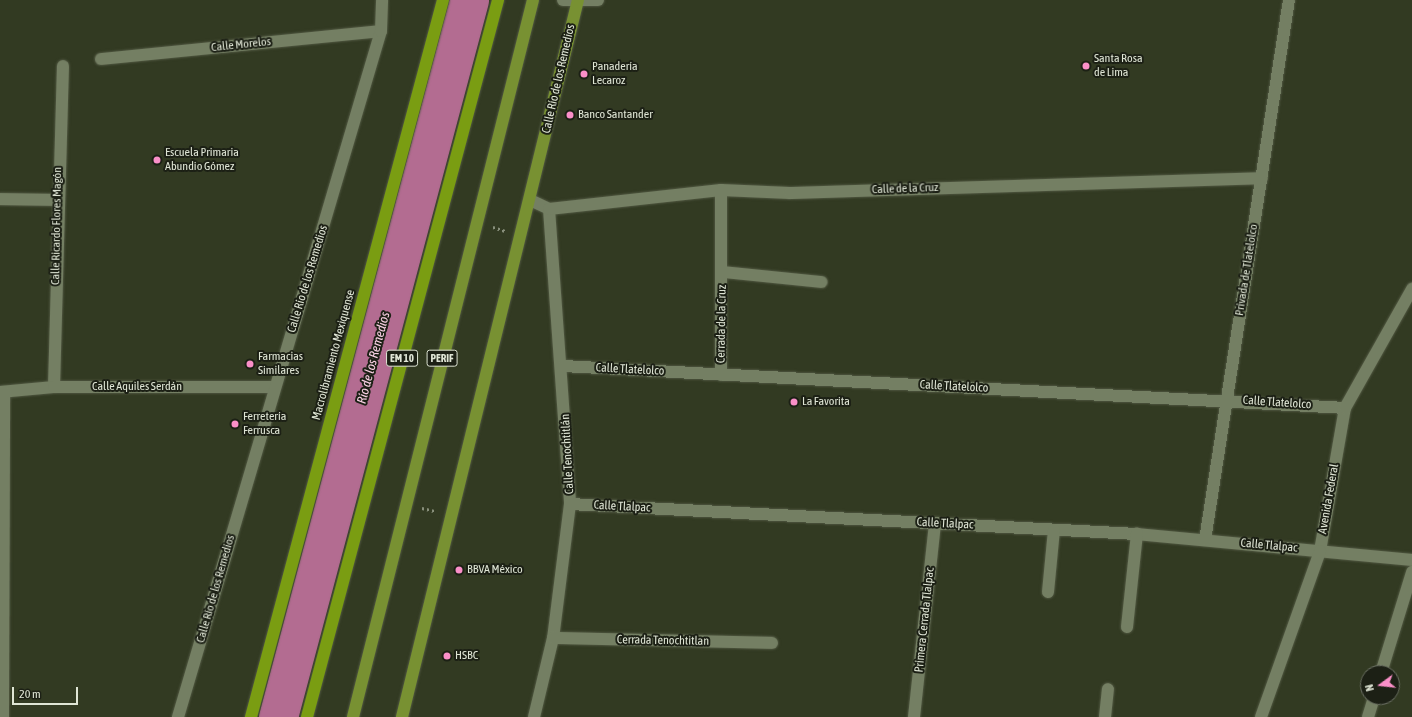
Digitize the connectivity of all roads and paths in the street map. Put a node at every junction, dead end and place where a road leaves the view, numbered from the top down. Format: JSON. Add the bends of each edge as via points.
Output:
{"nodes":[{"id":1,"x":382,"y":0,"type":"edge"},
{"id":2,"x":443,"y":0,"type":"edge"},
{"id":3,"x":498,"y":0,"type":"edge"},
{"id":4,"x":533,"y":0,"type":"edge"},
{"id":5,"x":563,"y":0,"type":"edge"},
{"id":6,"x":598,"y":0,"type":"edge"},
{"id":7,"x":1289,"y":0,"type":"edge"},
{"id":8,"x":578,"y":1,"type":"edge"},
{"id":9,"x":381,"y":31,"type":"junction"},
{"id":10,"x":101,"y":59,"type":"dead end"},
{"id":11,"x":63,"y":66,"type":"dead end"},
{"id":12,"x":1262,"y":178,"type":"junction"},
{"id":13,"x":721,"y":190,"type":"junction"},
{"id":14,"x":0,"y":199,"type":"edge"},
{"id":15,"x":57,"y":200,"type":"junction"},
{"id":16,"x":530,"y":200,"type":"junction"},
{"id":17,"x":549,"y":209,"type":"junction"},
{"id":18,"x":477,"y":222,"type":"junction"},
{"id":19,"x":519,"y":236,"type":"junction"},
{"id":20,"x":723,"y":272,"type":"junction"},
{"id":21,"x":821,"y":282,"type":"dead end"},
{"id":22,"x":1412,"y":289,"type":"edge"},
{"id":23,"x":563,"y":366,"type":"junction"},
{"id":24,"x":721,"y":375,"type":"junction"},
{"id":25,"x":54,"y":387,"type":"junction"},
{"id":26,"x":275,"y":387,"type":"junction"},
{"id":27,"x":2,"y":392,"type":"edge"},
{"id":28,"x":1227,"y":400,"type":"junction"},
{"id":29,"x":1345,"y":408,"type":"junction"},
{"id":30,"x":404,"y":502,"type":"junction"},
{"id":31,"x":570,"y":504,"type":"junction"},
{"id":32,"x":452,"y":516,"type":"junction"},
{"id":33,"x":935,"y":524,"type":"junction"},
{"id":34,"x":1054,"y":530,"type":"junction"},
{"id":35,"x":1137,"y":534,"type":"junction"},
{"id":36,"x":1205,"y":540,"type":"junction"},
{"id":37,"x":1320,"y":551,"type":"junction"},
{"id":38,"x":1412,"y":560,"type":"edge"},
{"id":39,"x":1412,"y":572,"type":"edge"},
{"id":40,"x":1048,"y":592,"type":"dead end"},
{"id":41,"x":1127,"y":626,"type":"dead end"},
{"id":42,"x":553,"y":638,"type":"junction"},
{"id":43,"x":772,"y":643,"type":"dead end"},
{"id":44,"x":1383,"y":665,"type":"edge"},
{"id":45,"x":1108,"y":689,"type":"dead end"},
{"id":46,"x":1,"y":700,"type":"edge"},
{"id":47,"x":1372,"y":705,"type":"edge"},
{"id":48,"x":3,"y":717,"type":"edge"},
{"id":49,"x":178,"y":717,"type":"edge"},
{"id":50,"x":251,"y":717,"type":"edge"},
{"id":51,"x":307,"y":717,"type":"edge"},
{"id":52,"x":353,"y":717,"type":"edge"},
{"id":53,"x":402,"y":717,"type":"edge"},
{"id":54,"x":534,"y":717,"type":"edge"},
{"id":55,"x":914,"y":717,"type":"edge"},
{"id":56,"x":1105,"y":717,"type":"edge"},
{"id":57,"x":1262,"y":717,"type":"edge"},
{"id":58,"x":1368,"y":717,"type":"edge"}],
"edges":[{"from":1,"to":9,"type":"street","name":"Calle Río de los Remedios"},
{"from":2,"to":50,"type":"highway","name":"Macrolibramiento Mexiquense"},
{"from":3,"to":51,"type":"highway","number":"EM 10"},
{"from":4,"to":18,"type":"main road","number":"PERIF"},
{"from":5,"to":8,"type":"street"},
{"from":6,"to":8,"type":"street"},
{"from":7,"to":12,"type":"street","name":"Privada de Tlatelolco"},
{"from":8,"to":16,"type":"main road","name":"Calle Río de los Remedios"},
{"from":9,"to":10,"type":"street","name":"Calle Morelos"},
{"from":9,"to":26,"type":"street","name":"Calle Río de los Remedios"},
{"from":11,"to":15,"type":"street","name":"Calle Ricardo Flores Magón"},
{"from":12,"to":13,"type":"street","name":"Calle de la Cruz","via":[[790,193]]},
{"from":12,"to":28,"type":"street","name":"Privada de Tlatelolco"},
{"from":13,"to":17,"type":"street","name":"Calle de la Cruz"},
{"from":13,"to":20,"type":"street","name":"Cerrada de la Cruz"},
{"from":14,"to":15,"type":"street"},
{"from":15,"to":25,"type":"street","name":"Calle Ricardo Flores Magón"},
{"from":16,"to":17,"type":"street"},
{"from":16,"to":19,"type":"main road","name":"Calle Río de los Remedios"},
{"from":17,"to":23,"type":"street","name":"Calle Tenochtitlán"},
{"from":18,"to":19,"type":"path"},
{"from":18,"to":30,"type":"main road","number":"PERIF"},
{"from":19,"to":32,"type":"main road","name":"Calle Río de los Remedios"},
{"from":20,"to":21,"type":"street","name":"Cerrada de la Cruz"},
{"from":20,"to":24,"type":"street","name":"Cerrada de la Cruz"},
{"from":22,"to":29,"type":"street","name":"Avenida Federal"},
{"from":23,"to":24,"type":"street","name":"Calle Tlatelolco"},
{"from":23,"to":31,"type":"street","name":"Calle Tenochtitlán"},
{"from":24,"to":28,"type":"street","name":"Calle Tlatelolco"},
{"from":25,"to":26,"type":"street","name":"Calle Aquiles Serdán"},
{"from":25,"to":27,"type":"street","name":"Calle Aquiles Serdán"},
{"from":26,"to":49,"type":"street","name":"Calle Río de los Remedios"},
{"from":27,"to":46,"type":"street"},
{"from":28,"to":29,"type":"street","name":"Calle Tlatelolco"},
{"from":28,"to":36,"type":"street","name":"Privada de Tlatelolco"},
{"from":29,"to":37,"type":"street","name":"Avenida Federal"},
{"from":30,"to":32,"type":"path"},
{"from":30,"to":52,"type":"main road","number":"PERIF"},
{"from":31,"to":33,"type":"street","name":"Calle Tlalpac"},
{"from":31,"to":42,"type":"street","name":"Calle Tenochtitlán"},
{"from":32,"to":53,"type":"main road","name":"Calle Río de los Remedios"},
{"from":33,"to":34,"type":"street","name":"Calle Tlalpac"},
{"from":33,"to":55,"type":"street","name":"Primera Cerrada Tlalpac"},
{"from":34,"to":35,"type":"street","name":"Calle Tlalpac"},
{"from":34,"to":40,"type":"street"},
{"from":35,"to":36,"type":"street","name":"Calle Tlalpac"},
{"from":35,"to":41,"type":"street"},
{"from":36,"to":37,"type":"street","name":"Calle Tlalpac"},
{"from":37,"to":38,"type":"street","name":"Calle Tlalpac"},
{"from":37,"to":57,"type":"street","name":"Avenida Federal"},
{"from":39,"to":44,"type":"street"},
{"from":42,"to":43,"type":"street","name":"Cerrada Tenochtitlan"},
{"from":42,"to":54,"type":"street","name":"Calle Tenochtitlán"},
{"from":45,"to":56,"type":"street"},
{"from":46,"to":48,"type":"street"},
{"from":47,"to":58,"type":"street"}]}
